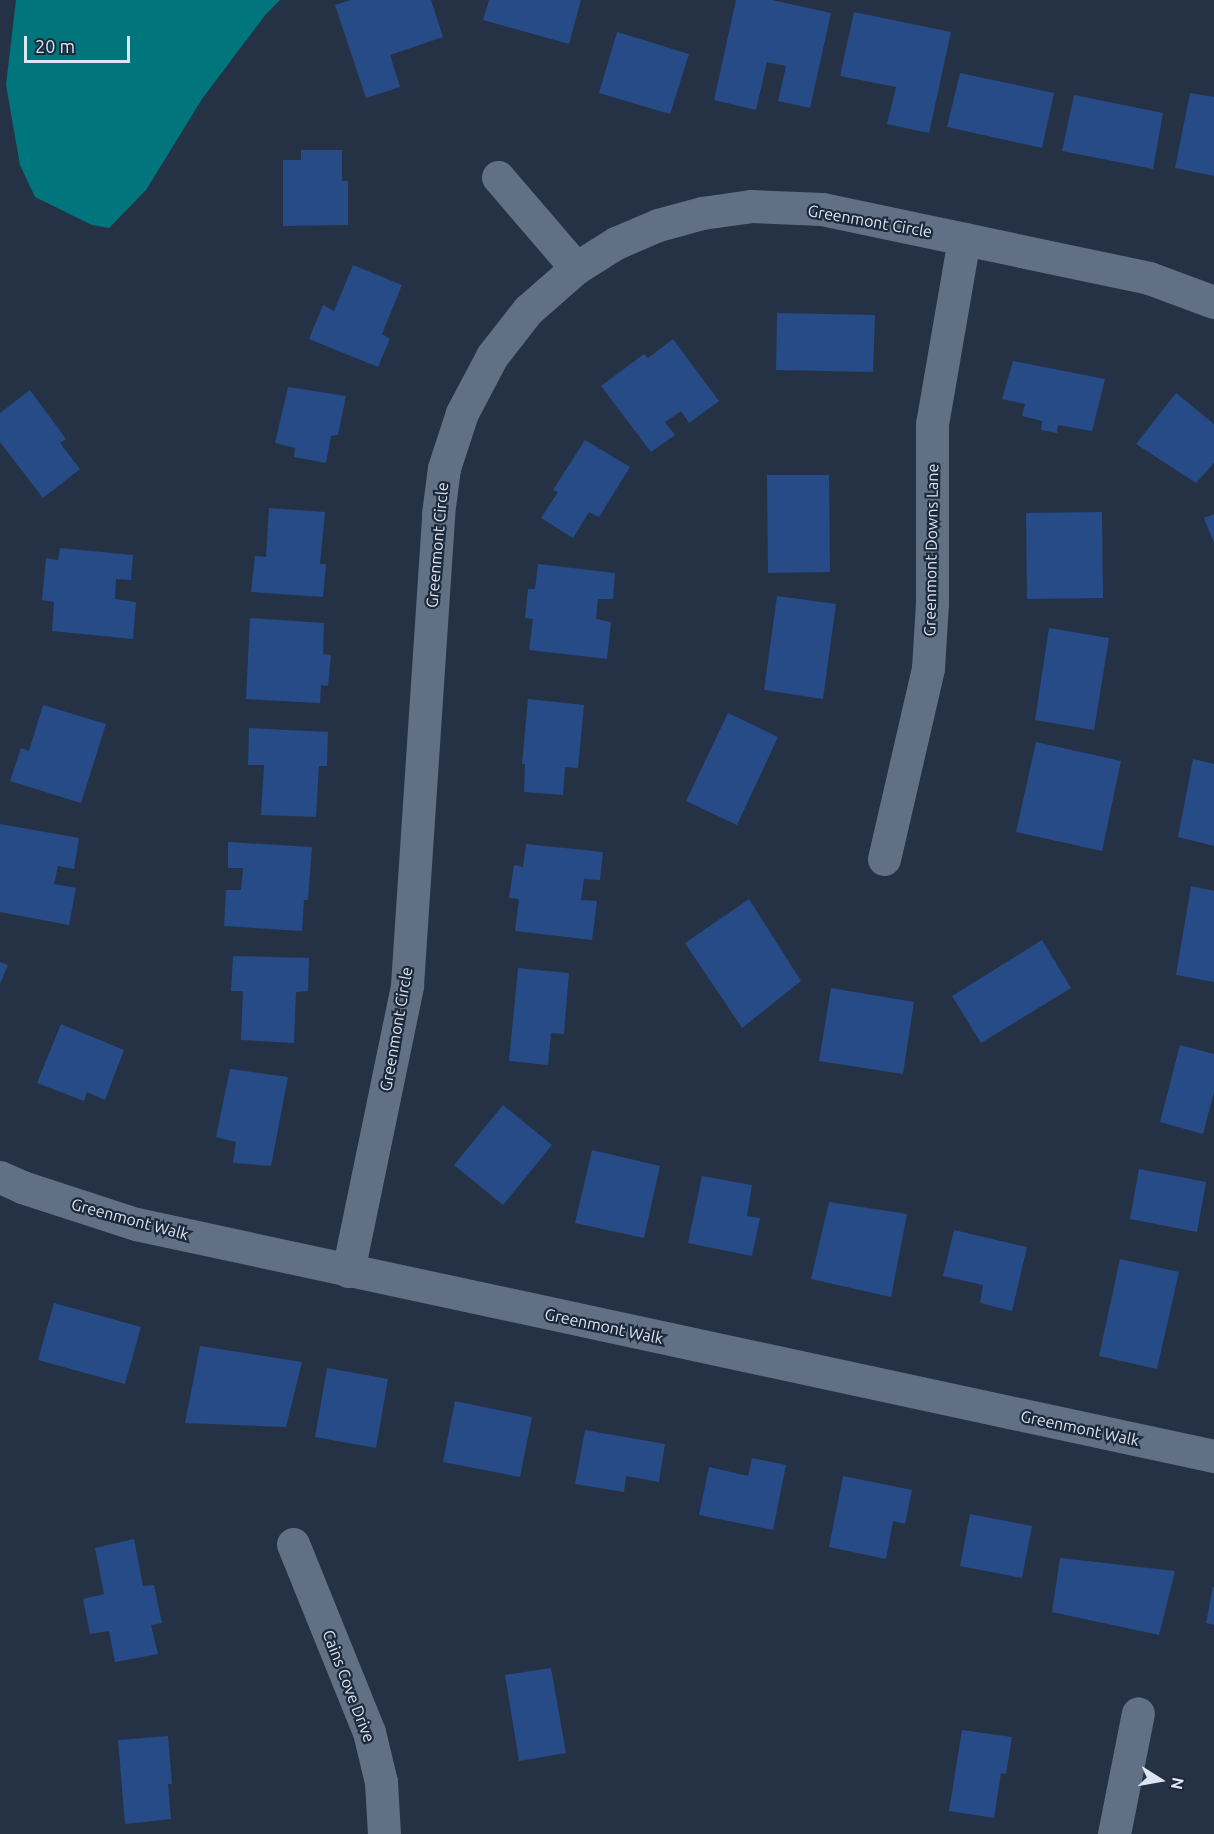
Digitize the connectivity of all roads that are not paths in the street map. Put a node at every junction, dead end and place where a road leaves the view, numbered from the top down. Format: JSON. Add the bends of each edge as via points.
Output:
{"nodes":[{"id":1,"x":498,"y":177,"type":"dead end"},
{"id":2,"x":964,"y":238,"type":"junction"},
{"id":3,"x":576,"y":268,"type":"junction"},
{"id":4,"x":1214,"y":302,"type":"edge"},
{"id":5,"x":884,"y":859,"type":"dead end"},
{"id":6,"x":0,"y":1177,"type":"edge"},
{"id":7,"x":348,"y":1271,"type":"junction"},
{"id":8,"x":1214,"y":1456,"type":"edge"},
{"id":9,"x":293,"y":1544,"type":"dead end"},
{"id":10,"x":1138,"y":1713,"type":"dead end"},
{"id":11,"x":384,"y":1834,"type":"edge"},
{"id":12,"x":1114,"y":1834,"type":"edge"}],
"edges":[{"from":1,"to":3,"type":"street"},
{"from":2,"to":3,"type":"street","name":"Greenmont Circle","via":[[822,208],[751,206],[658,225],[616,243]]},
{"from":2,"to":4,"type":"street","name":"Greenmont Circle","via":[[1149,278]]},
{"from":2,"to":5,"type":"street","name":"Greenmont Downs Lane","via":[[932,424],[928,668]]},
{"from":3,"to":7,"type":"street","name":"Greenmont Circle","via":[[528,310],[492,356],[462,413],[444,468],[407,986]]},
{"from":6,"to":7,"type":"street","name":"Greenmont Walk","via":[[136,1224]]},
{"from":7,"to":8,"type":"street","name":"Greenmont Walk"},
{"from":9,"to":11,"type":"street","name":"Cains Cove Drive","via":[[369,1732],[381,1782]]},
{"from":10,"to":12,"type":"street"}]}
